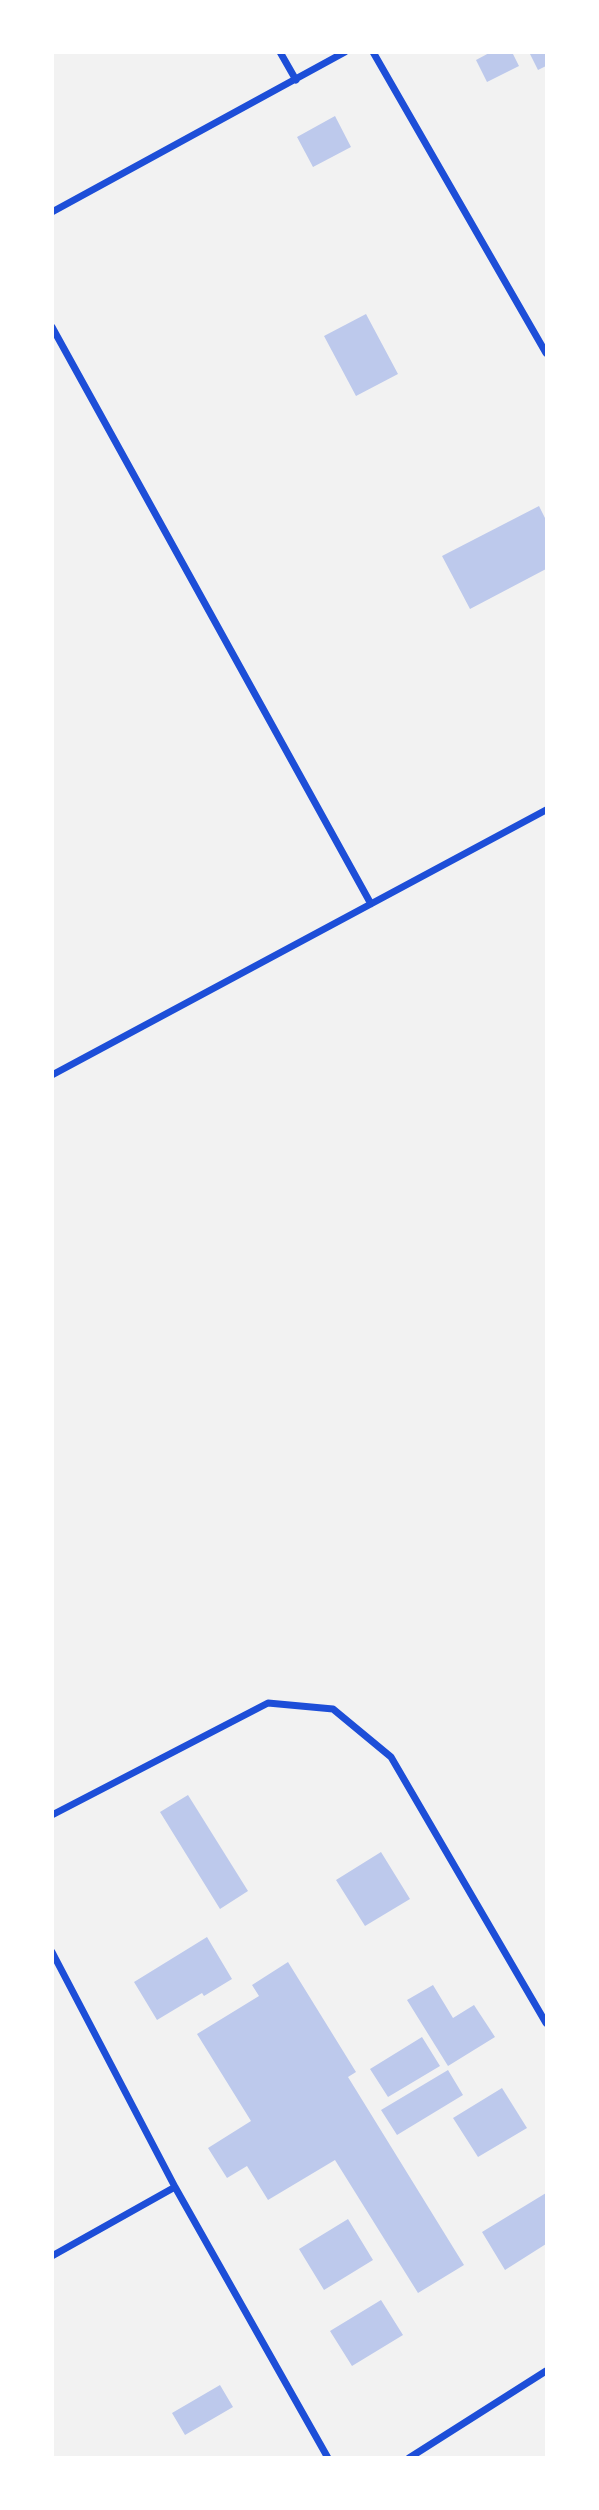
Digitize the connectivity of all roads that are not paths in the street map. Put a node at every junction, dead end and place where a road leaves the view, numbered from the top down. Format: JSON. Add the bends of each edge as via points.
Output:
{"nodes":[{"id":1,"x":280,"y":52,"type":"edge"},
{"id":2,"x":345,"y":52,"type":"edge"},
{"id":3,"x":373,"y":52,"type":"edge"},
{"id":4,"x":296,"y":79,"type":"junction"},
{"id":5,"x":52,"y":212,"type":"edge"},
{"id":6,"x":52,"y":327,"type":"edge"},
{"id":7,"x":547,"y":353,"type":"edge"},
{"id":8,"x":547,"y":810,"type":"edge"},
{"id":9,"x":371,"y":904,"type":"junction"},
{"id":10,"x":52,"y":1074,"type":"edge"},
{"id":11,"x":52,"y":1815,"type":"edge"},
{"id":12,"x":52,"y":1952,"type":"edge"},
{"id":13,"x":547,"y":2023,"type":"edge"},
{"id":14,"x":175,"y":2188,"type":"junction"},
{"id":15,"x":52,"y":2256,"type":"edge"},
{"id":16,"x":547,"y":2371,"type":"edge"},
{"id":17,"x":328,"y":2458,"type":"edge"},
{"id":18,"x":409,"y":2458,"type":"edge"}],
"edges":[{"from":1,"to":4,"type":"street"},
{"from":2,"to":4,"type":"street"},
{"from":3,"to":7,"type":"street"},
{"from":4,"to":5,"type":"street"},
{"from":6,"to":9,"type":"street"},
{"from":8,"to":9,"type":"street"},
{"from":9,"to":10,"type":"street"},
{"from":11,"to":13,"type":"street","via":[[268,1703],[333,1709],[391,1758]]},
{"from":12,"to":14,"type":"street"},
{"from":14,"to":15,"type":"street"},
{"from":14,"to":17,"type":"street"},
{"from":16,"to":18,"type":"street"}]}
